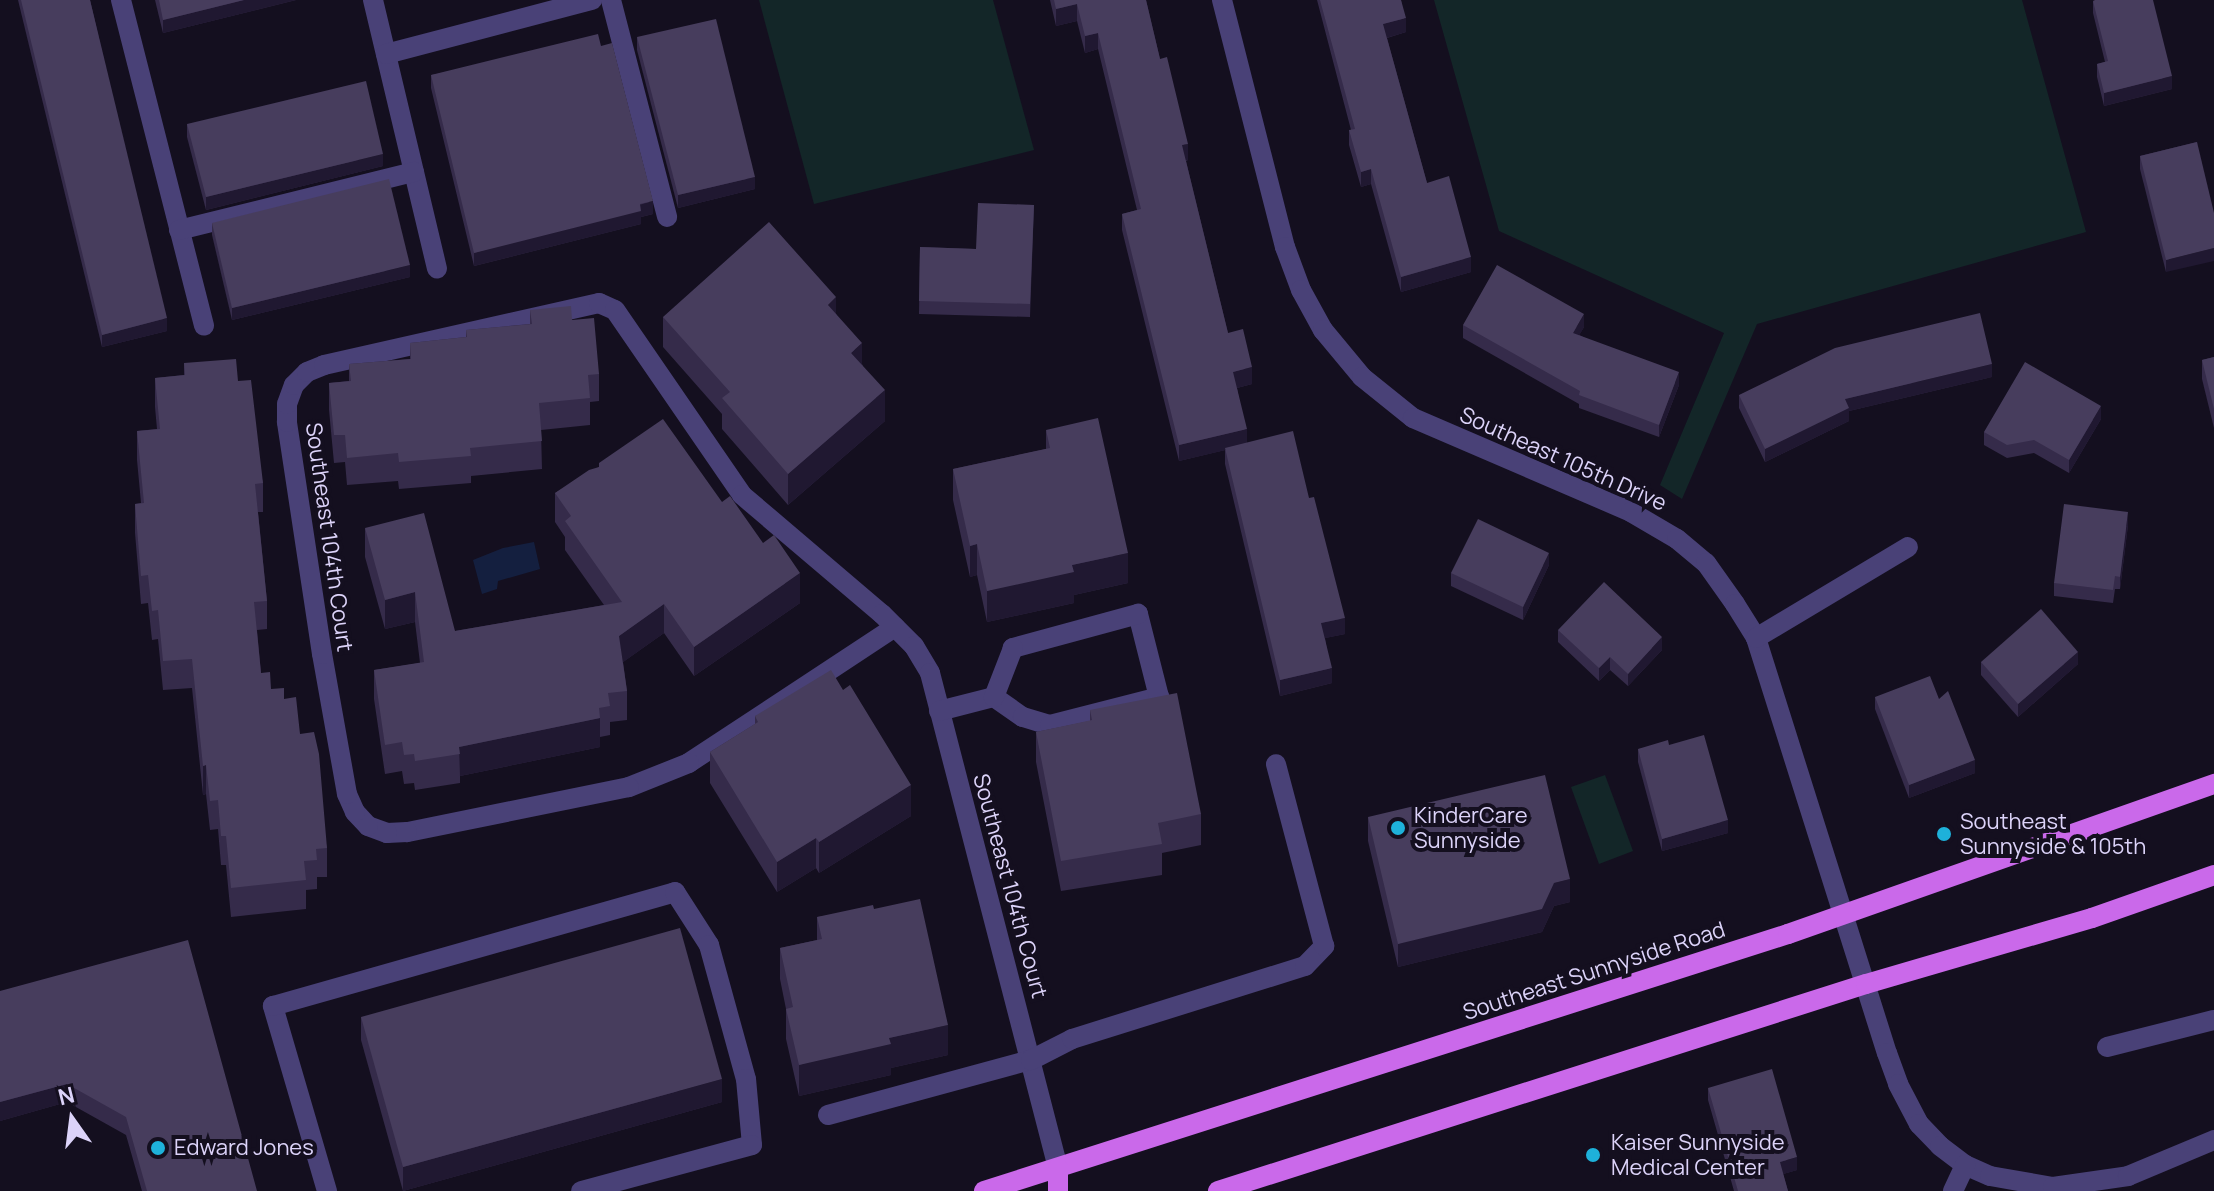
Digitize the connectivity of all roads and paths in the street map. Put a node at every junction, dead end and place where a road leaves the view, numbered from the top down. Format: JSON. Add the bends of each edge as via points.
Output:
{"nodes":[{"id":1,"x":121,"y":0,"type":"edge"},
{"id":2,"x":373,"y":0,"type":"edge"},
{"id":3,"x":592,"y":0,"type":"edge"},
{"id":4,"x":611,"y":0,"type":"edge"},
{"id":5,"x":1222,"y":0,"type":"edge"},
{"id":6,"x":386,"y":54,"type":"junction"},
{"id":7,"x":414,"y":172,"type":"junction"},
{"id":8,"x":667,"y":217,"type":"dead end"},
{"id":9,"x":179,"y":230,"type":"junction"},
{"id":10,"x":437,"y":268,"type":"dead end"},
{"id":11,"x":204,"y":326,"type":"dead end"},
{"id":12,"x":1908,"y":547,"type":"dead end"},
{"id":13,"x":895,"y":627,"type":"junction"},
{"id":14,"x":1756,"y":638,"type":"junction"},
{"id":15,"x":994,"y":697,"type":"junction"},
{"id":16,"x":939,"y":711,"type":"junction"},
{"id":17,"x":1276,"y":764,"type":"dead end"},
{"id":18,"x":2214,"y":784,"type":"edge"},
{"id":19,"x":2214,"y":875,"type":"edge"},
{"id":20,"x":1844,"y":914,"type":"junction"},
{"id":21,"x":1866,"y":984,"type":"junction"},
{"id":22,"x":2214,"y":1020,"type":"edge"},
{"id":23,"x":2107,"y":1047,"type":"dead end"},
{"id":24,"x":1031,"y":1060,"type":"junction"},
{"id":25,"x":828,"y":1115,"type":"dead end"},
{"id":26,"x":2214,"y":1140,"type":"edge"},
{"id":27,"x":1965,"y":1165,"type":"junction"},
{"id":28,"x":1058,"y":1168,"type":"junction"},
{"id":29,"x":327,"y":1191,"type":"edge"},
{"id":30,"x":581,"y":1191,"type":"edge"},
{"id":31,"x":984,"y":1191,"type":"edge"},
{"id":32,"x":1058,"y":1191,"type":"edge"},
{"id":33,"x":1218,"y":1191,"type":"edge"},
{"id":34,"x":1953,"y":1191,"type":"edge"}],
"edges":[{"from":1,"to":9,"type":"street"},
{"from":2,"to":6,"type":"street"},
{"from":3,"to":6,"type":"street"},
{"from":4,"to":8,"type":"street"},
{"from":5,"to":14,"type":"street","name":"Southeast 105th Drive","via":[[1285,247],[1323,330],[1362,377],[1413,418],[1631,512],[1677,539],[1706,563]]},
{"from":6,"to":7,"type":"street"},
{"from":7,"to":9,"type":"street"},
{"from":7,"to":10,"type":"street"},
{"from":9,"to":11,"type":"street"},
{"from":12,"to":14,"type":"street"},
{"from":13,"to":13,"type":"street","name":"Southeast 104th Court","via":[[689,763],[629,787],[407,832],[387,833],[368,826],[347,794],[322,654],[287,422],[294,385],[324,365],[607,304],[742,495]]},
{"from":13,"to":16,"type":"street","name":"Southeast 104th Court","via":[[930,673]]},
{"from":14,"to":20,"type":"street","name":"Southeast 105th Drive"},
{"from":15,"to":15,"type":"street","via":[[1023,717],[1050,725],[1159,697],[1138,614],[1013,648]]},
{"from":15,"to":16,"type":"street"},
{"from":16,"to":24,"type":"street","name":"Southeast 104th Court"},
{"from":17,"to":24,"type":"street","via":[[1324,946],[1305,966],[1072,1039]]},
{"from":18,"to":20,"type":"main road","name":"Southeast Sunnyside Road"},
{"from":19,"to":21,"type":"main road","via":[[2092,918]]},
{"from":20,"to":21,"type":"street","name":"Southeast 105th Drive"},
{"from":20,"to":28,"type":"main road","name":"Southeast Sunnyside Road"},
{"from":21,"to":27,"type":"street","name":"Southeast 105th Drive","via":[[1907,1104],[1940,1146]]},
{"from":21,"to":33,"type":"main road"},
{"from":22,"to":23,"type":"street"},
{"from":24,"to":25,"type":"street"},
{"from":24,"to":28,"type":"street","name":"Southeast 104th Court"},
{"from":26,"to":27,"type":"street","via":[[2128,1176],[2091,1184],[2017,1183]]},
{"from":27,"to":34,"type":"street"},
{"from":28,"to":31,"type":"main road","name":"Southeast Sunnyside Road"},
{"from":28,"to":32,"type":"main road"},
{"from":29,"to":30,"type":"street","via":[[273,1006],[675,892],[709,945],[746,1079],[752,1145]]}]}
